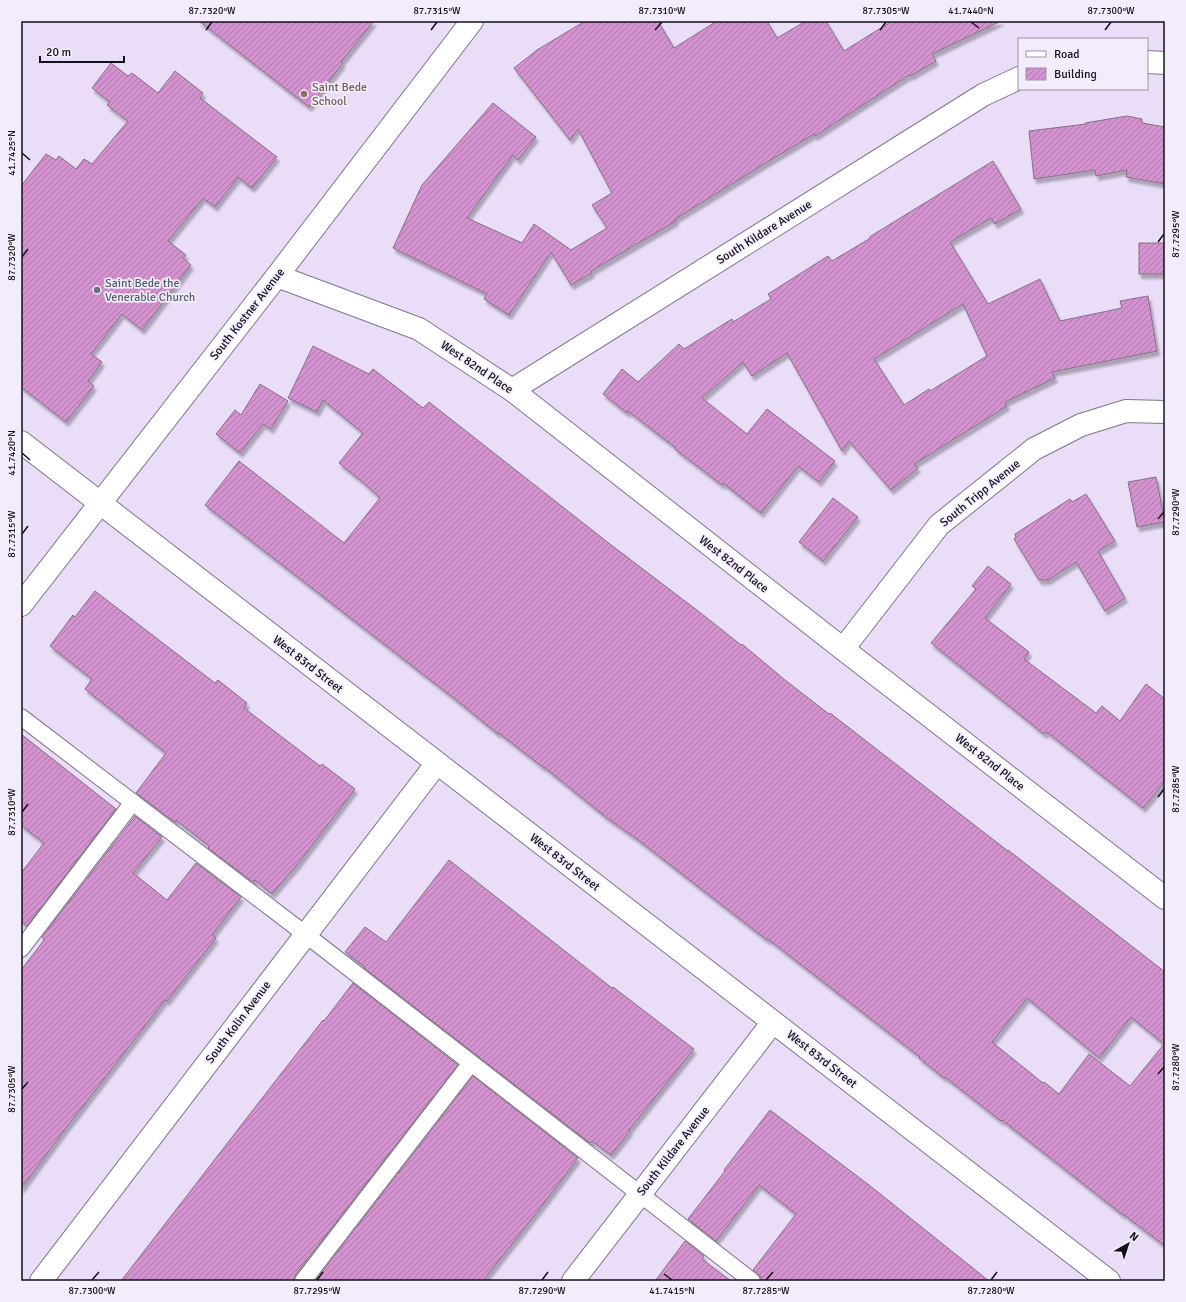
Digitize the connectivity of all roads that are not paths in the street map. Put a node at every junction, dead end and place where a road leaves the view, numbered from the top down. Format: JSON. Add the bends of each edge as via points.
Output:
{"nodes":[{"id":1,"x":472,"y":21,"type":"edge"},
{"id":2,"x":1148,"y":62,"type":"edge"},
{"id":3,"x":1165,"y":63,"type":"edge"},
{"id":4,"x":1018,"y":78,"type":"edge"},
{"id":5,"x":277,"y":276,"type":"junction"},
{"id":6,"x":512,"y":390,"type":"junction"},
{"id":7,"x":1165,"y":412,"type":"edge"},
{"id":8,"x":21,"y":442,"type":"edge"},
{"id":9,"x":100,"y":503,"type":"junction"},
{"id":10,"x":21,"y":605,"type":"edge"},
{"id":11,"x":843,"y":649,"type":"junction"},
{"id":12,"x":21,"y":717,"type":"edge"},
{"id":13,"x":437,"y":763,"type":"junction"},
{"id":14,"x":133,"y":802,"type":"junction"},
{"id":15,"x":1165,"y":897,"type":"edge"},
{"id":16,"x":305,"y":934,"type":"junction"},
{"id":17,"x":21,"y":949,"type":"edge"},
{"id":18,"x":773,"y":1022,"type":"junction"},
{"id":19,"x":471,"y":1063,"type":"junction"},
{"id":20,"x":640,"y":1194,"type":"junction"},
{"id":21,"x":41,"y":1281,"type":"edge"},
{"id":22,"x":303,"y":1281,"type":"edge"},
{"id":23,"x":573,"y":1281,"type":"edge"},
{"id":24,"x":752,"y":1281,"type":"edge"},
{"id":25,"x":1109,"y":1281,"type":"edge"}],
"edges":[{"from":1,"to":5,"type":"street","name":"South Kostner Avenue"},
{"from":2,"to":3,"type":"street"},
{"from":4,"to":6,"type":"street","name":"South Kildare Avenue","via":[[983,95]]},
{"from":5,"to":6,"type":"street","name":"West 82nd Place","via":[[419,329]]},
{"from":5,"to":9,"type":"street","name":"South Kostner Avenue"},
{"from":6,"to":11,"type":"street","name":"West 82nd Place"},
{"from":7,"to":11,"type":"street","name":"South Tripp Avenue","via":[[1126,411],[1080,425],[1034,449],[939,525]]},
{"from":8,"to":9,"type":"street","name":"West 83rd Street"},
{"from":9,"to":10,"type":"street","name":"South Kostner Avenue"},
{"from":9,"to":13,"type":"street","name":"West 83rd Street"},
{"from":11,"to":15,"type":"street","name":"West 82nd Place"},
{"from":12,"to":14,"type":"lane"},
{"from":13,"to":16,"type":"street","name":"South Kolin Avenue"},
{"from":13,"to":18,"type":"street","name":"West 83rd Street"},
{"from":14,"to":16,"type":"lane"},
{"from":14,"to":17,"type":"lane"},
{"from":16,"to":19,"type":"lane"},
{"from":16,"to":21,"type":"street","name":"South Kolin Avenue"},
{"from":18,"to":20,"type":"street","name":"South Kildare Avenue"},
{"from":18,"to":25,"type":"street","name":"West 83rd Street"},
{"from":19,"to":20,"type":"lane"},
{"from":19,"to":22,"type":"lane"},
{"from":20,"to":23,"type":"street","name":"South Kildare Avenue"},
{"from":20,"to":24,"type":"lane"}]}
